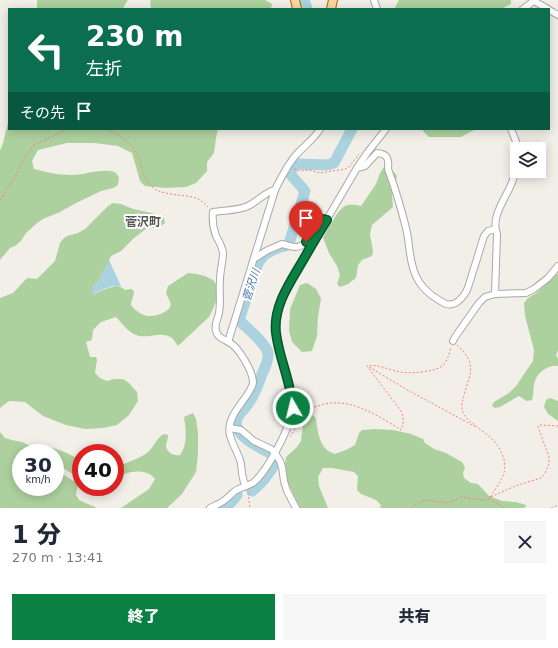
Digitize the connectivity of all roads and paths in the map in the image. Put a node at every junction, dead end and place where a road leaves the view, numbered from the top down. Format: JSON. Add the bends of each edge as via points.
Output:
{"nodes":[{"id":1,"x":535,"y":0,"type":"edge"},
{"id":2,"x":524,"y":8,"type":"edge"},
{"id":3,"x":547,"y":8,"type":"edge"},
{"id":4,"x":66,"y":130,"type":"edge"},
{"id":5,"x":109,"y":130,"type":"edge"},
{"id":6,"x":319,"y":130,"type":"edge"},
{"id":7,"x":385,"y":130,"type":"edge"},
{"id":8,"x":511,"y":130,"type":"edge"},
{"id":9,"x":516,"y":142,"type":"edge"},
{"id":10,"x":367,"y":153,"type":"junction"},
{"id":11,"x":357,"y":168,"type":"junction"},
{"id":12,"x":294,"y":169,"type":"dead end"},
{"id":13,"x":514,"y":178,"type":"edge"},
{"id":14,"x":275,"y":190,"type":"junction"},
{"id":15,"x":0,"y":200,"type":"edge"},
{"id":16,"x":213,"y":212,"type":"junction"},
{"id":17,"x":327,"y":220,"type":"junction"},
{"id":18,"x":495,"y":229,"type":"junction"},
{"id":19,"x":255,"y":258,"type":"junction"},
{"id":20,"x":558,"y":266,"type":"edge"},
{"id":21,"x":495,"y":294,"type":"junction"},
{"id":22,"x":453,"y":341,"type":"junction"},
{"id":23,"x":228,"y":342,"type":"junction"},
{"id":24,"x":367,"y":366,"type":"junction"},
{"id":25,"x":558,"y":426,"type":"edge"},
{"id":26,"x":232,"y":428,"type":"junction"},
{"id":27,"x":478,"y":428,"type":"junction"},
{"id":28,"x":289,"y":440,"type":"dead end"},
{"id":29,"x":275,"y":453,"type":"junction"},
{"id":30,"x":246,"y":486,"type":"junction"},
{"id":31,"x":489,"y":499,"type":"junction"},
{"id":32,"x":558,"y":505,"type":"edge"},
{"id":33,"x":210,"y":508,"type":"edge"},
{"id":34,"x":250,"y":508,"type":"edge"},
{"id":35,"x":296,"y":508,"type":"edge"},
{"id":36,"x":412,"y":508,"type":"edge"},
{"id":37,"x":504,"y":508,"type":"edge"},
{"id":38,"x":551,"y":508,"type":"edge"}],
"edges":[{"from":1,"to":2,"type":"street"},
{"from":1,"to":3,"type":"street"},
{"from":4,"to":15,"type":"path","via":[[34,145]]},
{"from":5,"to":16,"type":"path","via":[[132,146],[139,158],[142,172],[152,187],[164,193],[197,198]]},
{"from":6,"to":14,"type":"street","via":[[295,156]]},
{"from":7,"to":10,"type":"street"},
{"from":8,"to":9,"type":"street"},
{"from":10,"to":11,"type":"street"},
{"from":10,"to":12,"type":"path","via":[[358,154],[345,169],[320,173]]},
{"from":11,"to":17,"type":"street"},
{"from":11,"to":18,"type":"street","via":[[365,166],[377,153],[386,156],[408,236],[415,274],[426,291],[446,304],[458,301],[465,292],[484,236],[488,231]]},
{"from":13,"to":18,"type":"street","via":[[498,212]]},
{"from":14,"to":16,"type":"street","via":[[246,207]]},
{"from":14,"to":19,"type":"street"},
{"from":16,"to":23,"type":"street","via":[[213,226],[223,253],[219,314],[215,325],[216,332],[222,340]]},
{"from":17,"to":19,"type":"street","via":[[318,221],[302,246],[282,244]]},
{"from":17,"to":29,"type":"street","via":[[286,289],[277,313],[277,341],[293,408],[288,426]]},
{"from":18,"to":21,"type":"street"},
{"from":19,"to":23,"type":"street"},
{"from":20,"to":21,"type":"street","via":[[548,278],[526,293]]},
{"from":21,"to":22,"type":"street","via":[[485,297],[479,303]]},
{"from":22,"to":24,"type":"path","via":[[448,358],[437,370],[411,374],[374,365]]},
{"from":22,"to":27,"type":"path","via":[[464,352],[471,365],[462,412]]},
{"from":23,"to":26,"type":"street","via":[[244,360],[253,384],[231,420]]},
{"from":24,"to":27,"type":"path"},
{"from":24,"to":28,"type":"path","via":[[404,416],[401,430],[382,418],[349,404],[325,403],[307,410]]},
{"from":25,"to":31,"type":"path","via":[[538,425],[549,457],[544,475]]},
{"from":26,"to":29,"type":"street","via":[[241,430]]},
{"from":26,"to":30,"type":"street","via":[[229,433],[241,462]]},
{"from":27,"to":31,"type":"path","via":[[493,440],[504,458],[502,480]]},
{"from":29,"to":30,"type":"street","via":[[260,476]]},
{"from":29,"to":35,"type":"street","via":[[282,467],[287,491]]},
{"from":30,"to":33,"type":"street"},
{"from":30,"to":34,"type":"path"},
{"from":31,"to":36,"type":"path","via":[[461,497],[448,503],[425,500]]},
{"from":31,"to":37,"type":"path"},
{"from":32,"to":38,"type":"path"}]}
